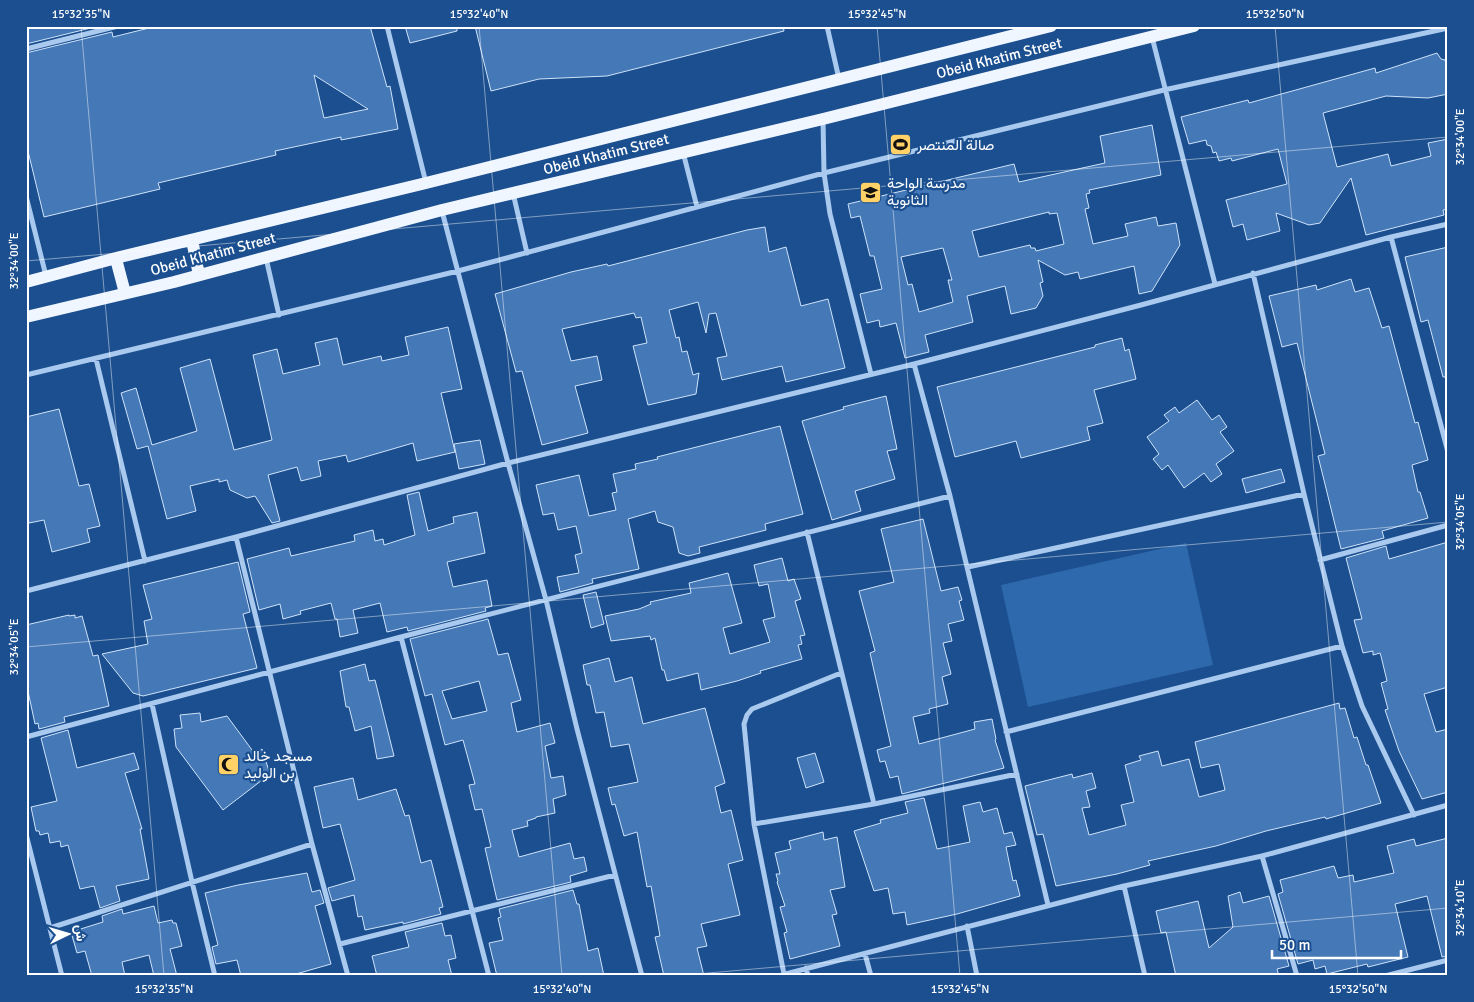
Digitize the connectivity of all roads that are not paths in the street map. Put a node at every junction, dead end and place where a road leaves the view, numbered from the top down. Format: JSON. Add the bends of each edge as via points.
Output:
{"nodes":[{"id":1,"x":118,"y":26,"type":"edge"},
{"id":2,"x":387,"y":26,"type":"edge"},
{"id":3,"x":827,"y":26,"type":"edge"},
{"id":4,"x":1051,"y":26,"type":"edge"},
{"id":5,"x":1194,"y":26,"type":"edge"},
{"id":6,"x":1448,"y":28,"type":"edge"},
{"id":7,"x":1152,"y":36,"type":"junction"},
{"id":8,"x":26,"y":49,"type":"edge"},
{"id":9,"x":839,"y":80,"type":"junction"},
{"id":10,"x":1164,"y":90,"type":"junction"},
{"id":11,"x":823,"y":119,"type":"junction"},
{"id":12,"x":683,"y":152,"type":"junction"},
{"id":13,"x":824,"y":173,"type":"junction"},
{"id":14,"x":426,"y":183,"type":"junction"},
{"id":15,"x":513,"y":193,"type":"junction"},
{"id":16,"x":26,"y":196,"type":"edge"},
{"id":17,"x":697,"y":208,"type":"junction"},
{"id":18,"x":442,"y":210,"type":"junction"},
{"id":19,"x":1448,"y":224,"type":"edge"},
{"id":20,"x":1391,"y":237,"type":"junction"},
{"id":21,"x":192,"y":240,"type":"junction"},
{"id":22,"x":527,"y":253,"type":"junction"},
{"id":23,"x":266,"y":257,"type":"junction"},
{"id":24,"x":116,"y":258,"type":"junction"},
{"id":25,"x":458,"y":271,"type":"junction"},
{"id":26,"x":1253,"y":274,"type":"junction"},
{"id":27,"x":199,"y":275,"type":"junction"},
{"id":28,"x":46,"y":276,"type":"junction"},
{"id":29,"x":26,"y":282,"type":"edge"},
{"id":30,"x":1215,"y":284,"type":"junction"},
{"id":31,"x":125,"y":293,"type":"junction"},
{"id":32,"x":279,"y":314,"type":"junction"},
{"id":33,"x":26,"y":317,"type":"edge"},
{"id":34,"x":96,"y":359,"type":"junction"},
{"id":35,"x":914,"y":364,"type":"junction"},
{"id":36,"x":871,"y":374,"type":"junction"},
{"id":37,"x":26,"y":375,"type":"edge"},
{"id":38,"x":1448,"y":452,"type":"edge"},
{"id":39,"x":508,"y":463,"type":"junction"},
{"id":40,"x":1304,"y":494,"type":"junction"},
{"id":41,"x":950,"y":496,"type":"junction"},
{"id":42,"x":1448,"y":526,"type":"edge"},
{"id":43,"x":807,"y":532,"type":"junction"},
{"id":44,"x":236,"y":537,"type":"junction"},
{"id":45,"x":1320,"y":560,"type":"junction"},
{"id":46,"x":145,"y":561,"type":"junction"},
{"id":47,"x":968,"y":567,"type":"junction"},
{"id":48,"x":26,"y":591,"type":"edge"},
{"id":49,"x":546,"y":600,"type":"junction"},
{"id":50,"x":400,"y":638,"type":"junction"},
{"id":51,"x":1342,"y":646,"type":"junction"},
{"id":52,"x":271,"y":672,"type":"junction"},
{"id":53,"x":841,"y":673,"type":"junction"},
{"id":54,"x":152,"y":704,"type":"junction"},
{"id":55,"x":1006,"y":732,"type":"junction"},
{"id":56,"x":26,"y":738,"type":"edge"},
{"id":57,"x":1017,"y":774,"type":"junction"},
{"id":58,"x":874,"y":804,"type":"junction"},
{"id":59,"x":1448,"y":805,"type":"edge"},
{"id":60,"x":1414,"y":814,"type":"junction"},
{"id":61,"x":754,"y":824,"type":"junction"},
{"id":62,"x":26,"y":834,"type":"edge"},
{"id":63,"x":312,"y":844,"type":"junction"},
{"id":64,"x":1262,"y":856,"type":"junction"},
{"id":65,"x":615,"y":875,"type":"junction"},
{"id":66,"x":192,"y":882,"type":"junction"},
{"id":67,"x":1124,"y":886,"type":"junction"},
{"id":68,"x":1048,"y":906,"type":"junction"},
{"id":69,"x":472,"y":911,"type":"junction"},
{"id":70,"x":967,"y":926,"type":"junction"},
{"id":71,"x":50,"y":928,"type":"junction"},
{"id":72,"x":340,"y":944,"type":"junction"},
{"id":73,"x":865,"y":954,"type":"junction"},
{"id":74,"x":1448,"y":960,"type":"edge"},
{"id":75,"x":806,"y":968,"type":"junction"},
{"id":76,"x":781,"y":975,"type":"edge"},
{"id":77,"x":62,"y":976,"type":"edge"},
{"id":78,"x":215,"y":976,"type":"edge"},
{"id":79,"x":348,"y":976,"type":"edge"},
{"id":80,"x":489,"y":976,"type":"edge"},
{"id":81,"x":642,"y":976,"type":"edge"},
{"id":82,"x":808,"y":976,"type":"edge"},
{"id":83,"x":871,"y":976,"type":"edge"},
{"id":84,"x":977,"y":976,"type":"edge"},
{"id":85,"x":1145,"y":976,"type":"edge"},
{"id":86,"x":1297,"y":976,"type":"edge"},
{"id":87,"x":1385,"y":976,"type":"edge"}],
"edges":[{"from":1,"to":8,"type":"street"},
{"from":2,"to":14,"type":"street"},
{"from":3,"to":9,"type":"street"},
{"from":4,"to":9,"type":"main road","name":"Obeid Khatim Street"},
{"from":5,"to":7,"type":"main road","name":"Obeid Khatim Street"},
{"from":6,"to":10,"type":"street"},
{"from":7,"to":10,"type":"street"},
{"from":7,"to":11,"type":"main road","name":"Obeid Khatim Street"},
{"from":9,"to":14,"type":"main road","name":"Obeid Khatim Street"},
{"from":10,"to":13,"type":"street"},
{"from":10,"to":30,"type":"street"},
{"from":11,"to":12,"type":"main road","name":"Obeid Khatim Street"},
{"from":11,"to":13,"type":"street"},
{"from":12,"to":15,"type":"main road","name":"Obeid Khatim Street"},
{"from":12,"to":17,"type":"street"},
{"from":13,"to":17,"type":"street"},
{"from":13,"to":36,"type":"street","via":[[835,238]]},
{"from":14,"to":21,"type":"main road","name":"Obeid Khatim Street"},
{"from":15,"to":18,"type":"main road","name":"Obeid Khatim Street"},
{"from":15,"to":22,"type":"street"},
{"from":16,"to":28,"type":"street"},
{"from":17,"to":22,"type":"street"},
{"from":18,"to":23,"type":"main road","name":"Obeid Khatim Street"},
{"from":18,"to":25,"type":"street"},
{"from":19,"to":20,"type":"street"},
{"from":20,"to":26,"type":"street"},
{"from":20,"to":38,"type":"street"},
{"from":21,"to":24,"type":"main road","name":"Obeid Khatim Street"},
{"from":21,"to":27,"type":"main road"},
{"from":22,"to":25,"type":"street"},
{"from":23,"to":27,"type":"main road","name":"Obeid Khatim Street"},
{"from":23,"to":32,"type":"street"},
{"from":24,"to":28,"type":"main road","name":"Obeid Khatim Street"},
{"from":24,"to":31,"type":"main road"},
{"from":25,"to":32,"type":"street"},
{"from":25,"to":39,"type":"street"},
{"from":26,"to":30,"type":"street"},
{"from":26,"to":40,"type":"street"},
{"from":27,"to":31,"type":"main road","name":"Obeid Khatim Street"},
{"from":28,"to":29,"type":"main road","name":"Obeid Khatim Street"},
{"from":30,"to":35,"type":"street"},
{"from":31,"to":33,"type":"main road","name":"Obeid Khatim Street"},
{"from":32,"to":34,"type":"street"},
{"from":34,"to":37,"type":"street"},
{"from":34,"to":46,"type":"street"},
{"from":35,"to":36,"type":"street"},
{"from":35,"to":41,"type":"street"},
{"from":36,"to":39,"type":"street"},
{"from":39,"to":44,"type":"street"},
{"from":39,"to":49,"type":"street"},
{"from":40,"to":45,"type":"street"},
{"from":40,"to":47,"type":"street"},
{"from":41,"to":43,"type":"street"},
{"from":41,"to":47,"type":"street"},
{"from":42,"to":45,"type":"street"},
{"from":43,"to":49,"type":"street"},
{"from":43,"to":53,"type":"street"},
{"from":44,"to":46,"type":"street"},
{"from":44,"to":52,"type":"street"},
{"from":45,"to":51,"type":"street"},
{"from":46,"to":48,"type":"street"},
{"from":47,"to":55,"type":"street"},
{"from":49,"to":50,"type":"street"},
{"from":49,"to":65,"type":"street"},
{"from":50,"to":52,"type":"street"},
{"from":50,"to":69,"type":"street"},
{"from":51,"to":55,"type":"street"},
{"from":51,"to":60,"type":"street","via":[[1362,706]]},
{"from":52,"to":54,"type":"street"},
{"from":52,"to":63,"type":"street"},
{"from":53,"to":58,"type":"street"},
{"from":53,"to":61,"type":"street","via":[[752,709],[747,715],[744,724]]},
{"from":54,"to":56,"type":"street"},
{"from":54,"to":66,"type":"street"},
{"from":55,"to":57,"type":"street"},
{"from":57,"to":58,"type":"street"},
{"from":57,"to":68,"type":"street"},
{"from":58,"to":61,"type":"street"},
{"from":59,"to":60,"type":"street"},
{"from":60,"to":64,"type":"street"},
{"from":61,"to":76,"type":"street"},
{"from":62,"to":71,"type":"street"},
{"from":63,"to":66,"type":"street"},
{"from":63,"to":72,"type":"street"},
{"from":64,"to":67,"type":"street"},
{"from":64,"to":86,"type":"street"},
{"from":65,"to":69,"type":"street"},
{"from":65,"to":81,"type":"street"},
{"from":66,"to":71,"type":"street"},
{"from":66,"to":78,"type":"street"},
{"from":67,"to":68,"type":"street"},
{"from":67,"to":85,"type":"street"},
{"from":68,"to":70,"type":"street"},
{"from":69,"to":72,"type":"street"},
{"from":69,"to":80,"type":"street"},
{"from":70,"to":73,"type":"street"},
{"from":70,"to":84,"type":"street"},
{"from":71,"to":77,"type":"street"},
{"from":72,"to":79,"type":"street"},
{"from":73,"to":75,"type":"street"},
{"from":73,"to":83,"type":"street"},
{"from":74,"to":87,"type":"street"},
{"from":75,"to":76,"type":"street"},
{"from":75,"to":82,"type":"street"}]}
